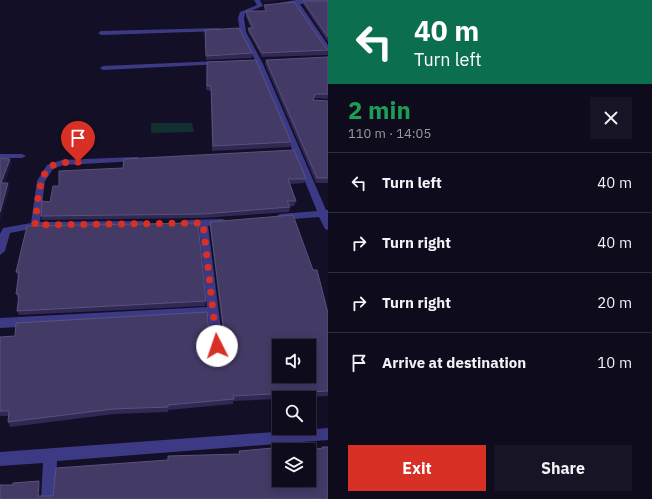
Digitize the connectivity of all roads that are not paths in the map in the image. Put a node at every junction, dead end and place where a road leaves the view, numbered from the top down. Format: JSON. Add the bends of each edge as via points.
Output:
{"nodes":[{"id":1,"x":328,"y":1,"type":"edge"},
{"id":2,"x":296,"y":2,"type":"junction"},
{"id":3,"x":261,"y":4,"type":"edge"},
{"id":4,"x":274,"y":4,"type":"edge"},
{"id":5,"x":226,"y":29,"type":"edge"},
{"id":6,"x":101,"y":33,"type":"dead end"},
{"id":7,"x":328,"y":50,"type":"edge"},
{"id":8,"x":228,"y":63,"type":"edge"},
{"id":9,"x":103,"y":68,"type":"dead end"},
{"id":10,"x":0,"y":156,"type":"edge"},
{"id":11,"x":22,"y":156,"type":"dead end"},
{"id":12,"x":148,"y":158,"type":"edge"},
{"id":13,"x":325,"y":213,"type":"edge"},
{"id":14,"x":267,"y":218,"type":"edge"},
{"id":15,"x":235,"y":220,"type":"edge"},
{"id":16,"x":203,"y":223,"type":"junction"},
{"id":17,"x":150,"y":224,"type":"edge"},
{"id":18,"x":173,"y":224,"type":"edge"},
{"id":19,"x":35,"y":225,"type":"junction"},
{"id":20,"x":328,"y":227,"type":"edge"},
{"id":21,"x":3,"y":230,"type":"edge"},
{"id":22,"x":0,"y":251,"type":"edge"},
{"id":23,"x":214,"y":311,"type":"junction"},
{"id":24,"x":0,"y":323,"type":"edge"},
{"id":25,"x":217,"y":346,"type":"edge"},
{"id":26,"x":328,"y":434,"type":"edge"},
{"id":27,"x":50,"y":455,"type":"junction"},
{"id":28,"x":0,"y":459,"type":"edge"},
{"id":29,"x":48,"y":499,"type":"edge"}],
"edges":[{"from":1,"to":2,"type":"street"},
{"from":2,"to":4,"type":"street"},
{"from":2,"to":7,"type":"street"},
{"from":3,"to":13,"type":"street","via":[[243,12],[237,29],[259,61],[291,150]]},
{"from":5,"to":6,"type":"street"},
{"from":8,"to":9,"type":"street"},
{"from":10,"to":11,"type":"street"},
{"from":12,"to":19,"type":"street","via":[[62,163],[50,167],[41,181]]},
{"from":13,"to":14,"type":"street"},
{"from":13,"to":20,"type":"street"},
{"from":15,"to":16,"type":"street"},
{"from":16,"to":18,"type":"street"},
{"from":16,"to":23,"type":"street"},
{"from":17,"to":19,"type":"street"},
{"from":19,"to":21,"type":"street"},
{"from":21,"to":22,"type":"street"},
{"from":23,"to":24,"type":"street"},
{"from":23,"to":25,"type":"street"},
{"from":26,"to":27,"type":"street"},
{"from":27,"to":28,"type":"street"},
{"from":27,"to":29,"type":"street"}]}
